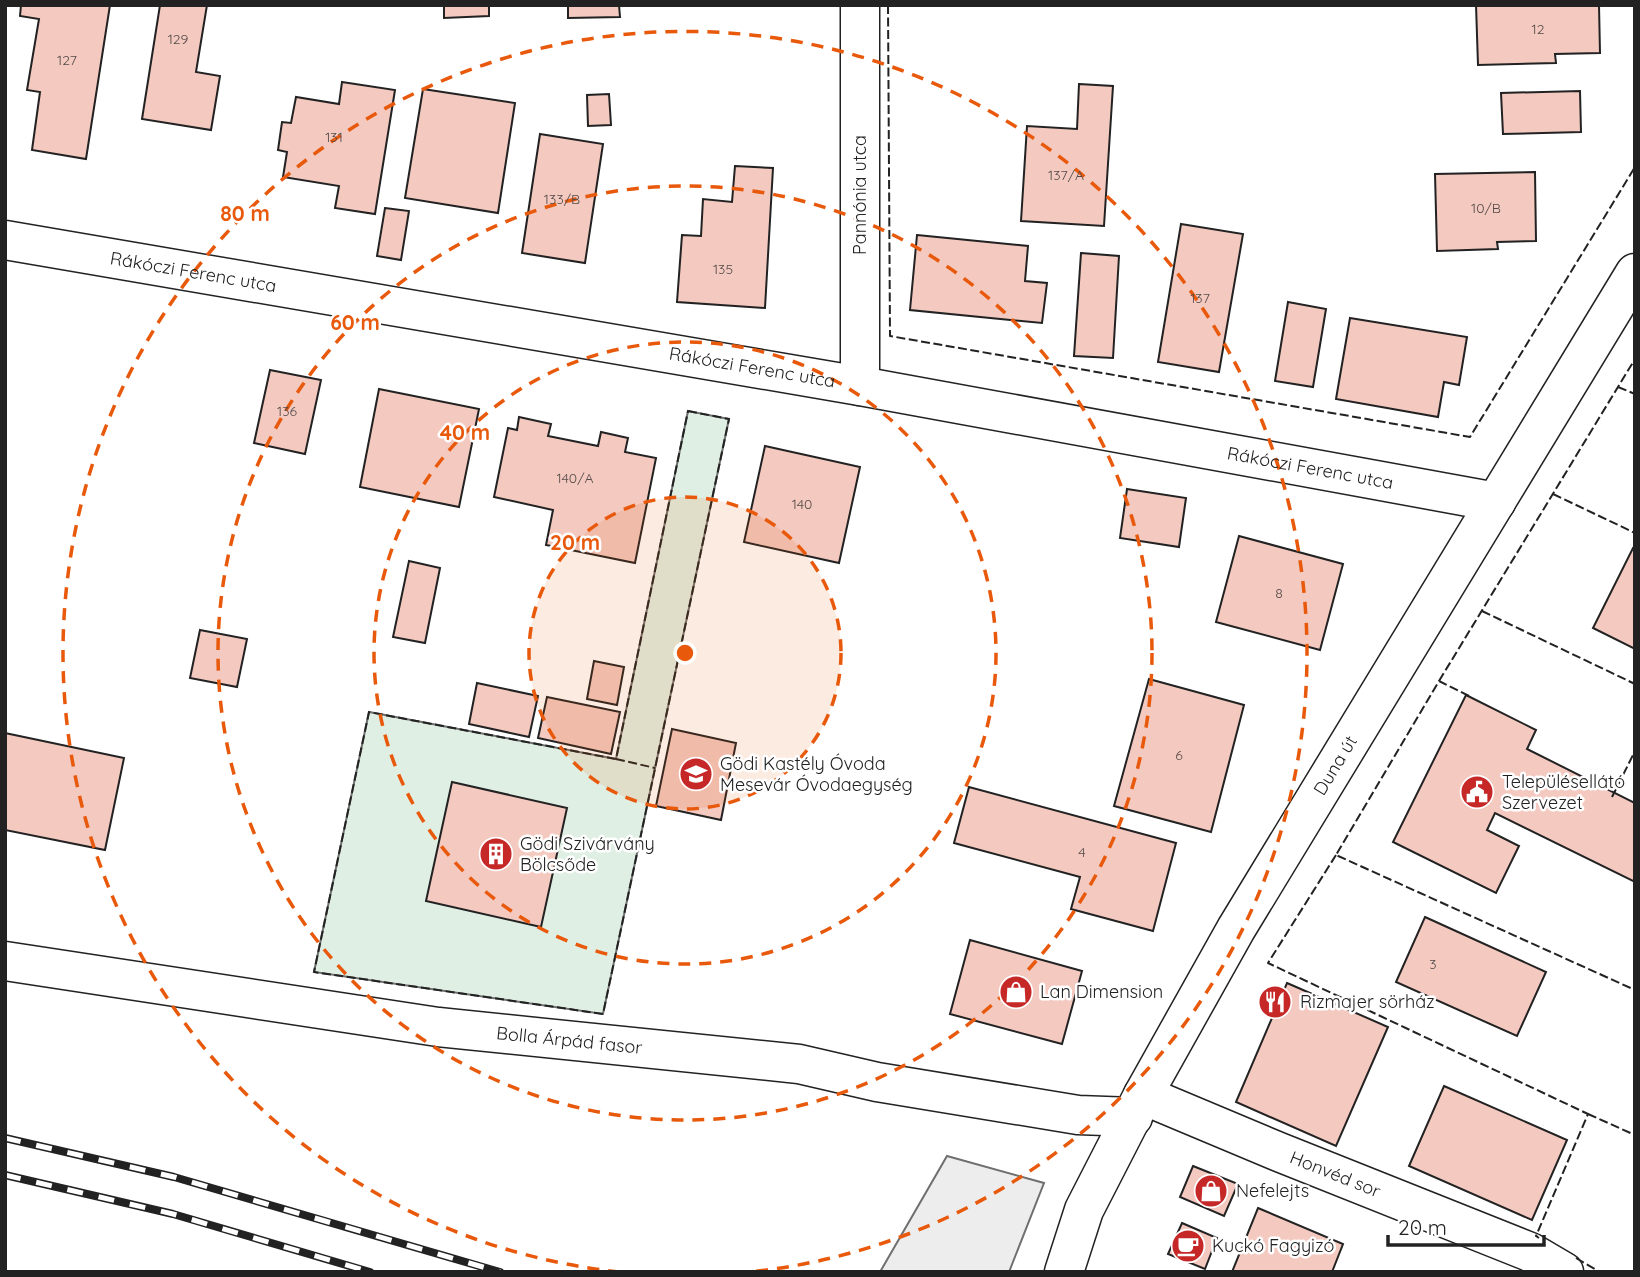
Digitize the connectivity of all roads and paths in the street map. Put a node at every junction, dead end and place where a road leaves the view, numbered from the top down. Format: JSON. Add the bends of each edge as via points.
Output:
{"nodes":[{"id":1,"x":860,"y":5,"type":"edge"},
{"id":2,"x":5,"y":240,"type":"edge"},
{"id":3,"x":1635,"y":273,"type":"edge"},
{"id":4,"x":860,"y":386,"type":"junction"},
{"id":5,"x":1496,"y":502,"type":"junction"},
{"id":6,"x":5,"y":961,"type":"edge"},
{"id":7,"x":1138,"y":1106,"type":"junction"},
{"id":8,"x":1064,"y":1272,"type":"edge"},
{"id":9,"x":1564,"y":1272,"type":"edge"}],
"edges":[{"from":1,"to":4,"type":"street","name":"Pannónia utca"},
{"from":2,"to":4,"type":"street","name":"Rákóczi Ferenc utca"},
{"from":3,"to":5,"type":"street","name":"Duna út"},
{"from":4,"to":5,"type":"street","name":"Rákóczi Ferenc utca"},
{"from":5,"to":7,"type":"street","name":"Duna út","via":[[1237,929]]},
{"from":6,"to":7,"type":"street","name":"Bolla Árpád fasor","via":[[438,1027],[799,1064],[877,1082],[1078,1115]]},
{"from":7,"to":8,"type":"street","name":"Duna út","via":[[1084,1210]]},
{"from":7,"to":9,"type":"street","name":"Honvéd sor","via":[[1279,1152],[1530,1252]]}]}
